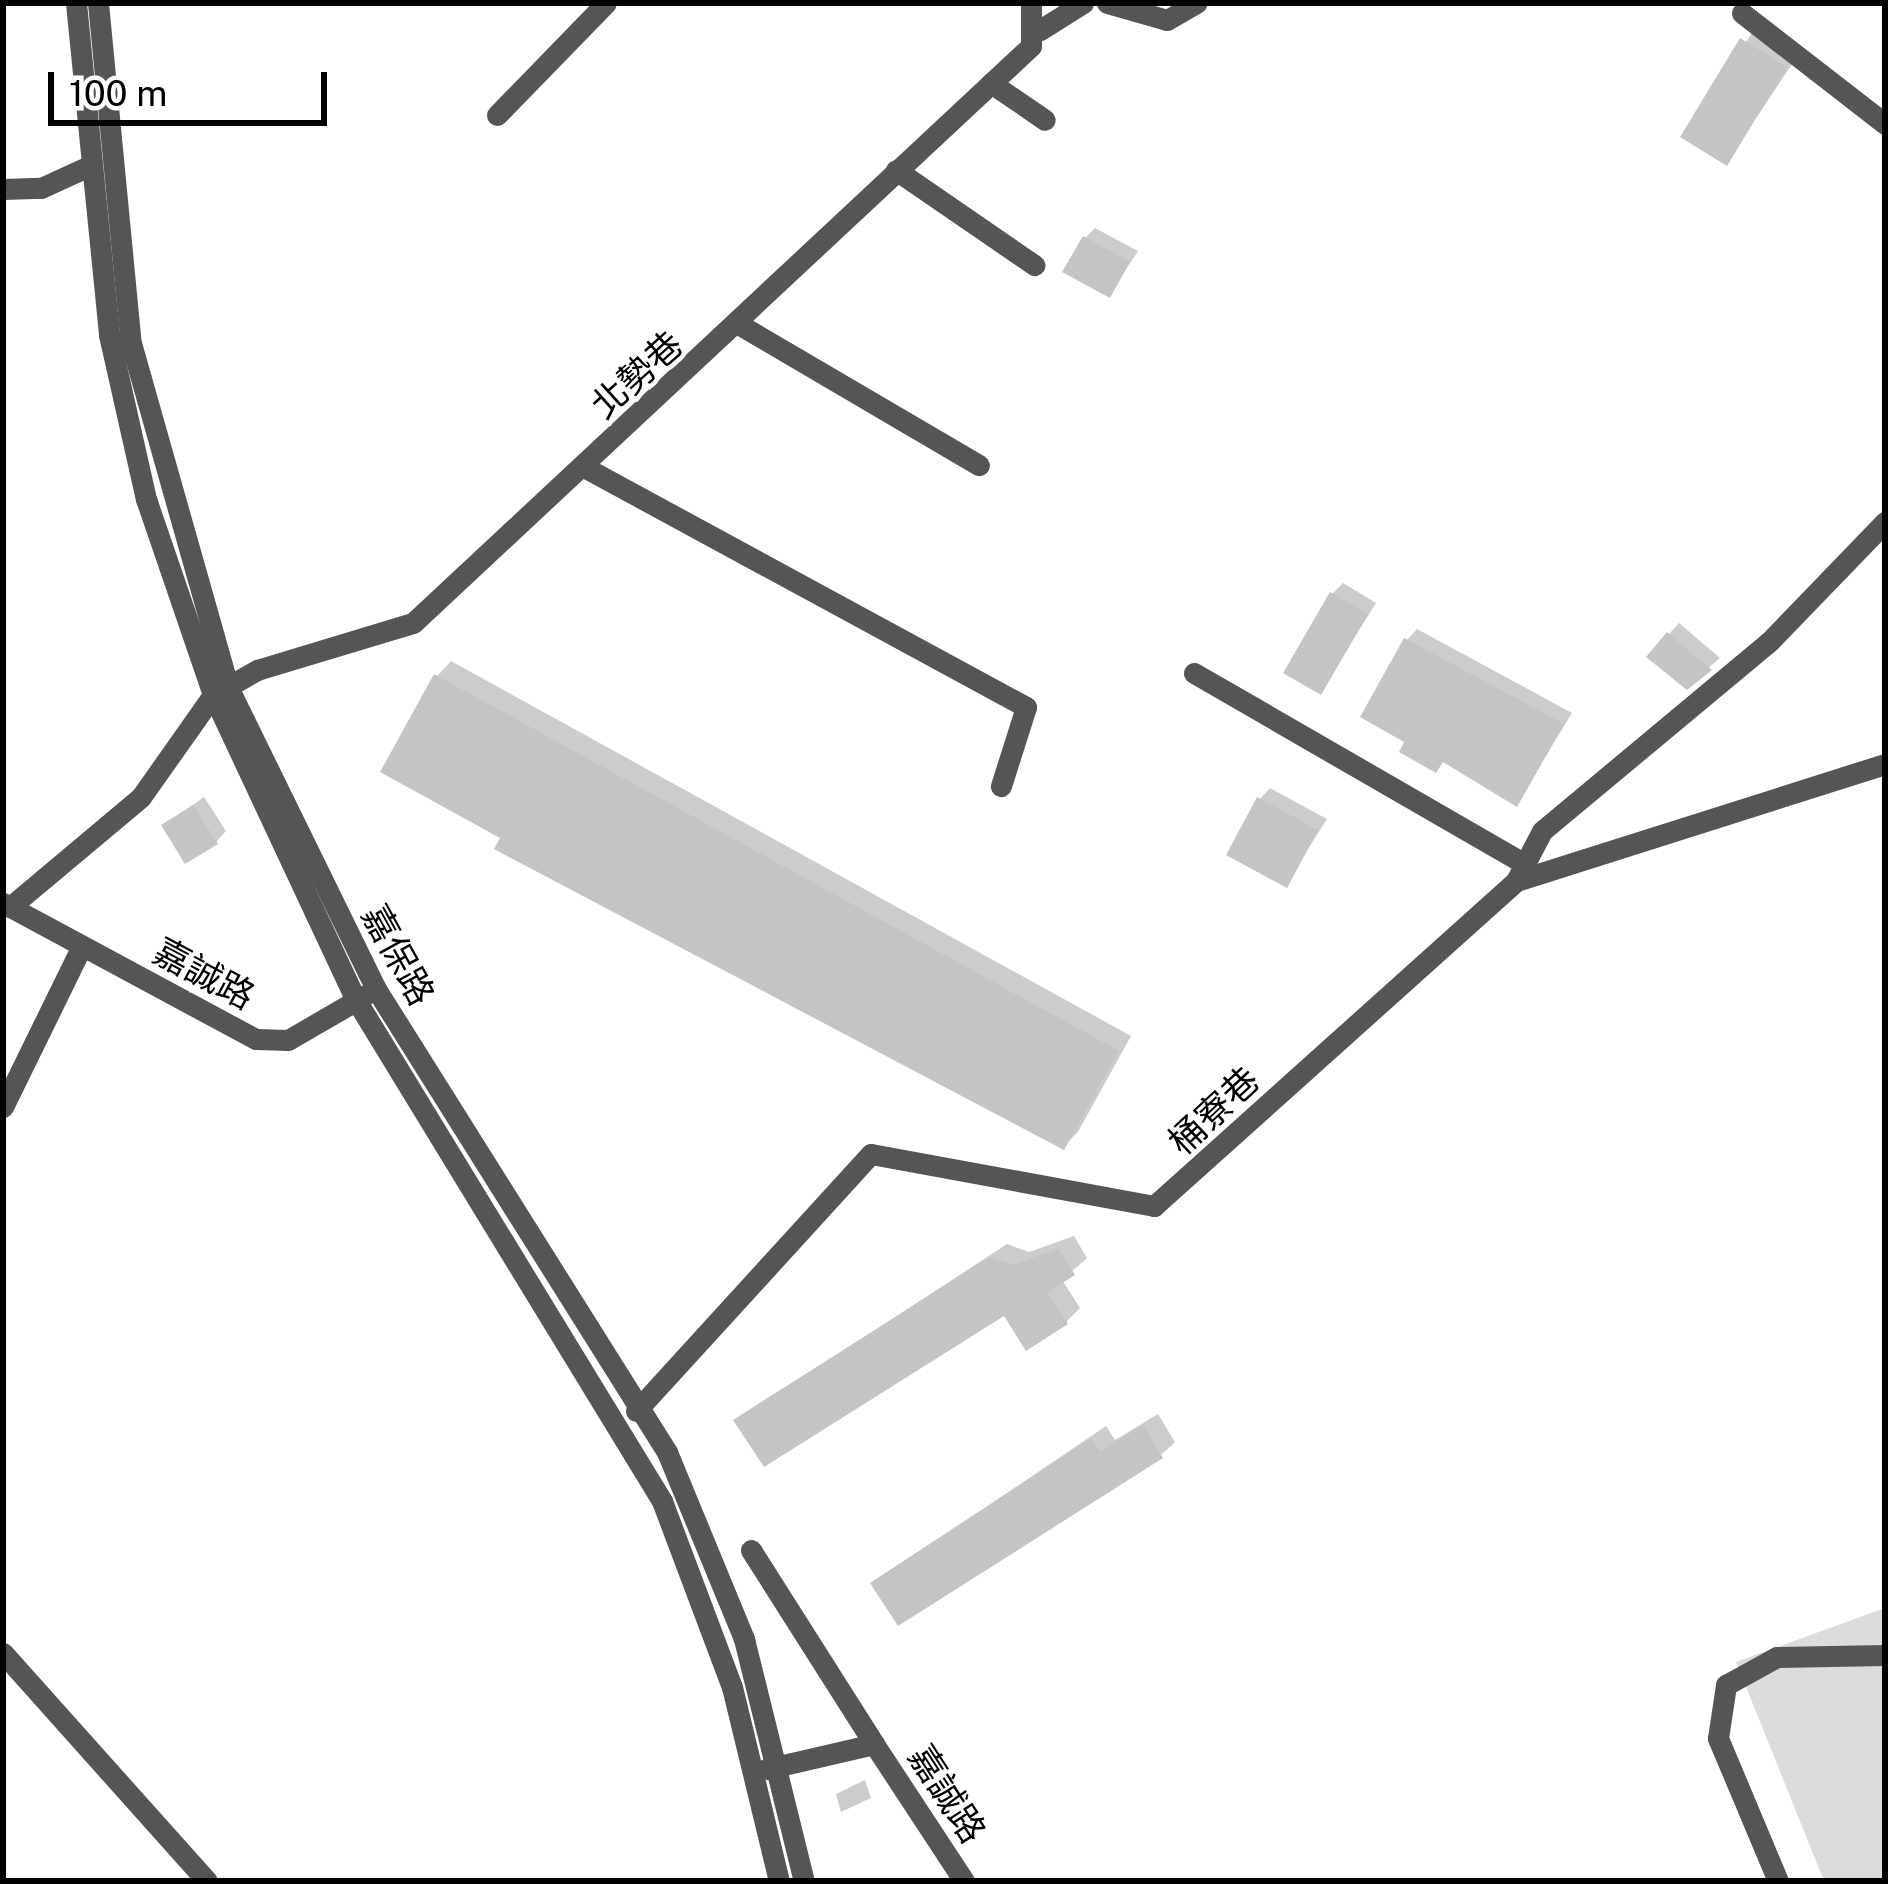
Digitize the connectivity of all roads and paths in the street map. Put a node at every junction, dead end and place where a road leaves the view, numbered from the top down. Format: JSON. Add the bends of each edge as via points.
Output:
{"nodes":[{"id":1,"x":76,"y":3,"type":"edge"},
{"id":2,"x":98,"y":3,"type":"edge"},
{"id":3,"x":607,"y":3,"type":"edge"},
{"id":4,"x":1031,"y":3,"type":"edge"},
{"id":5,"x":1083,"y":3,"type":"edge"},
{"id":6,"x":1107,"y":3,"type":"edge"},
{"id":7,"x":1197,"y":3,"type":"edge"},
{"id":8,"x":1742,"y":13,"type":"dead end"},
{"id":9,"x":1040,"y":30,"type":"junction"},
{"id":10,"x":991,"y":82,"type":"junction"},
{"id":11,"x":497,"y":115,"type":"dead end"},
{"id":12,"x":1045,"y":120,"type":"dead end"},
{"id":13,"x":1885,"y":124,"type":"edge"},
{"id":14,"x":89,"y":166,"type":"junction"},
{"id":15,"x":896,"y":170,"type":"junction"},
{"id":16,"x":3,"y":189,"type":"edge"},
{"id":17,"x":1034,"y":266,"type":"dead end"},
{"id":18,"x":740,"y":325,"type":"junction"},
{"id":19,"x":980,"y":465,"type":"dead end"},
{"id":20,"x":584,"y":467,"type":"junction"},
{"id":21,"x":1885,"y":522,"type":"edge"},
{"id":22,"x":1194,"y":673,"type":"dead end"},
{"id":23,"x":221,"y":692,"type":"junction"},
{"id":24,"x":1885,"y":764,"type":"edge"},
{"id":25,"x":1001,"y":786,"type":"dead end"},
{"id":26,"x":1521,"y":872,"type":"junction"},
{"id":27,"x":6,"y":905,"type":"edge"},
{"id":28,"x":82,"y":946,"type":"junction"},
{"id":29,"x":366,"y":995,"type":"junction"},
{"id":30,"x":3,"y":1108,"type":"edge"},
{"id":31,"x":642,"y":1405,"type":"junction"},
{"id":32,"x":623,"y":1425,"type":"junction"},
{"id":33,"x":751,"y":1550,"type":"dead end"},
{"id":34,"x":3,"y":1653,"type":"edge"},
{"id":35,"x":1885,"y":1655,"type":"edge"},
{"id":36,"x":874,"y":1744,"type":"junction"},
{"id":37,"x":778,"y":1766,"type":"junction"},
{"id":38,"x":754,"y":1772,"type":"junction"},
{"id":39,"x":207,"y":1881,"type":"edge"},
{"id":40,"x":779,"y":1881,"type":"edge"},
{"id":41,"x":804,"y":1881,"type":"edge"},
{"id":42,"x":964,"y":1881,"type":"edge"},
{"id":43,"x":1778,"y":1881,"type":"edge"}],
"edges":[{"from":1,"to":14,"type":"street","name":"嘉保路"},
{"from":2,"to":23,"type":"street","name":"嘉保路","via":[[131,343]]},
{"from":3,"to":11,"type":"street"},
{"from":4,"to":9,"type":"street"},
{"from":5,"to":9,"type":"street","name":"北勢巷"},
{"from":6,"to":7,"type":"street","via":[[1167,20]]},
{"from":8,"to":13,"type":"street"},
{"from":9,"to":10,"type":"street","name":"北勢巷"},
{"from":10,"to":12,"type":"street"},
{"from":10,"to":15,"type":"street","name":"北勢巷"},
{"from":14,"to":16,"type":"street"},
{"from":14,"to":23,"type":"street","name":"嘉保路","via":[[125,417]]},
{"from":15,"to":17,"type":"street"},
{"from":15,"to":18,"type":"street","name":"北勢巷"},
{"from":18,"to":19,"type":"street"},
{"from":18,"to":20,"type":"street","name":"北勢巷"},
{"from":20,"to":23,"type":"street","name":"北勢巷","via":[[413,623]]},
{"from":20,"to":25,"type":"street","via":[[1026,707]]},
{"from":21,"to":26,"type":"street","via":[[1769,642],[1592,783]]},
{"from":22,"to":26,"type":"street"},
{"from":23,"to":27,"type":"street","via":[[141,797]]},
{"from":23,"to":29,"type":"street","name":"嘉保路"},
{"from":24,"to":26,"type":"street","name":"桶寮巷"},
{"from":26,"to":31,"type":"street","name":"桶寮巷","via":[[1154,1206],[871,1154]]},
{"from":27,"to":28,"type":"street","name":"嘉誠路"},
{"from":28,"to":29,"type":"street","name":"嘉誠路","via":[[256,1039],[288,1040]]},
{"from":28,"to":30,"type":"street"},
{"from":29,"to":31,"type":"street","name":"嘉保路"},
{"from":29,"to":32,"type":"street","name":"嘉保路"},
{"from":31,"to":32,"type":"street","name":"桶寮巷"},
{"from":31,"to":37,"type":"street","name":"嘉保路","via":[[744,1639]]},
{"from":32,"to":38,"type":"street","name":"嘉保路","via":[[696,1586]]},
{"from":33,"to":36,"type":"street","name":"嘉誠路"},
{"from":34,"to":39,"type":"street"},
{"from":35,"to":43,"type":"street","via":[[1777,1657],[1726,1685],[1718,1738]]},
{"from":36,"to":37,"type":"street","name":"嘉誠路"},
{"from":36,"to":42,"type":"street","name":"嘉誠路"},
{"from":37,"to":38,"type":"street","name":"嘉誠路"},
{"from":37,"to":41,"type":"street","name":"嘉保路"},
{"from":38,"to":40,"type":"street","name":"嘉保路"}]}
